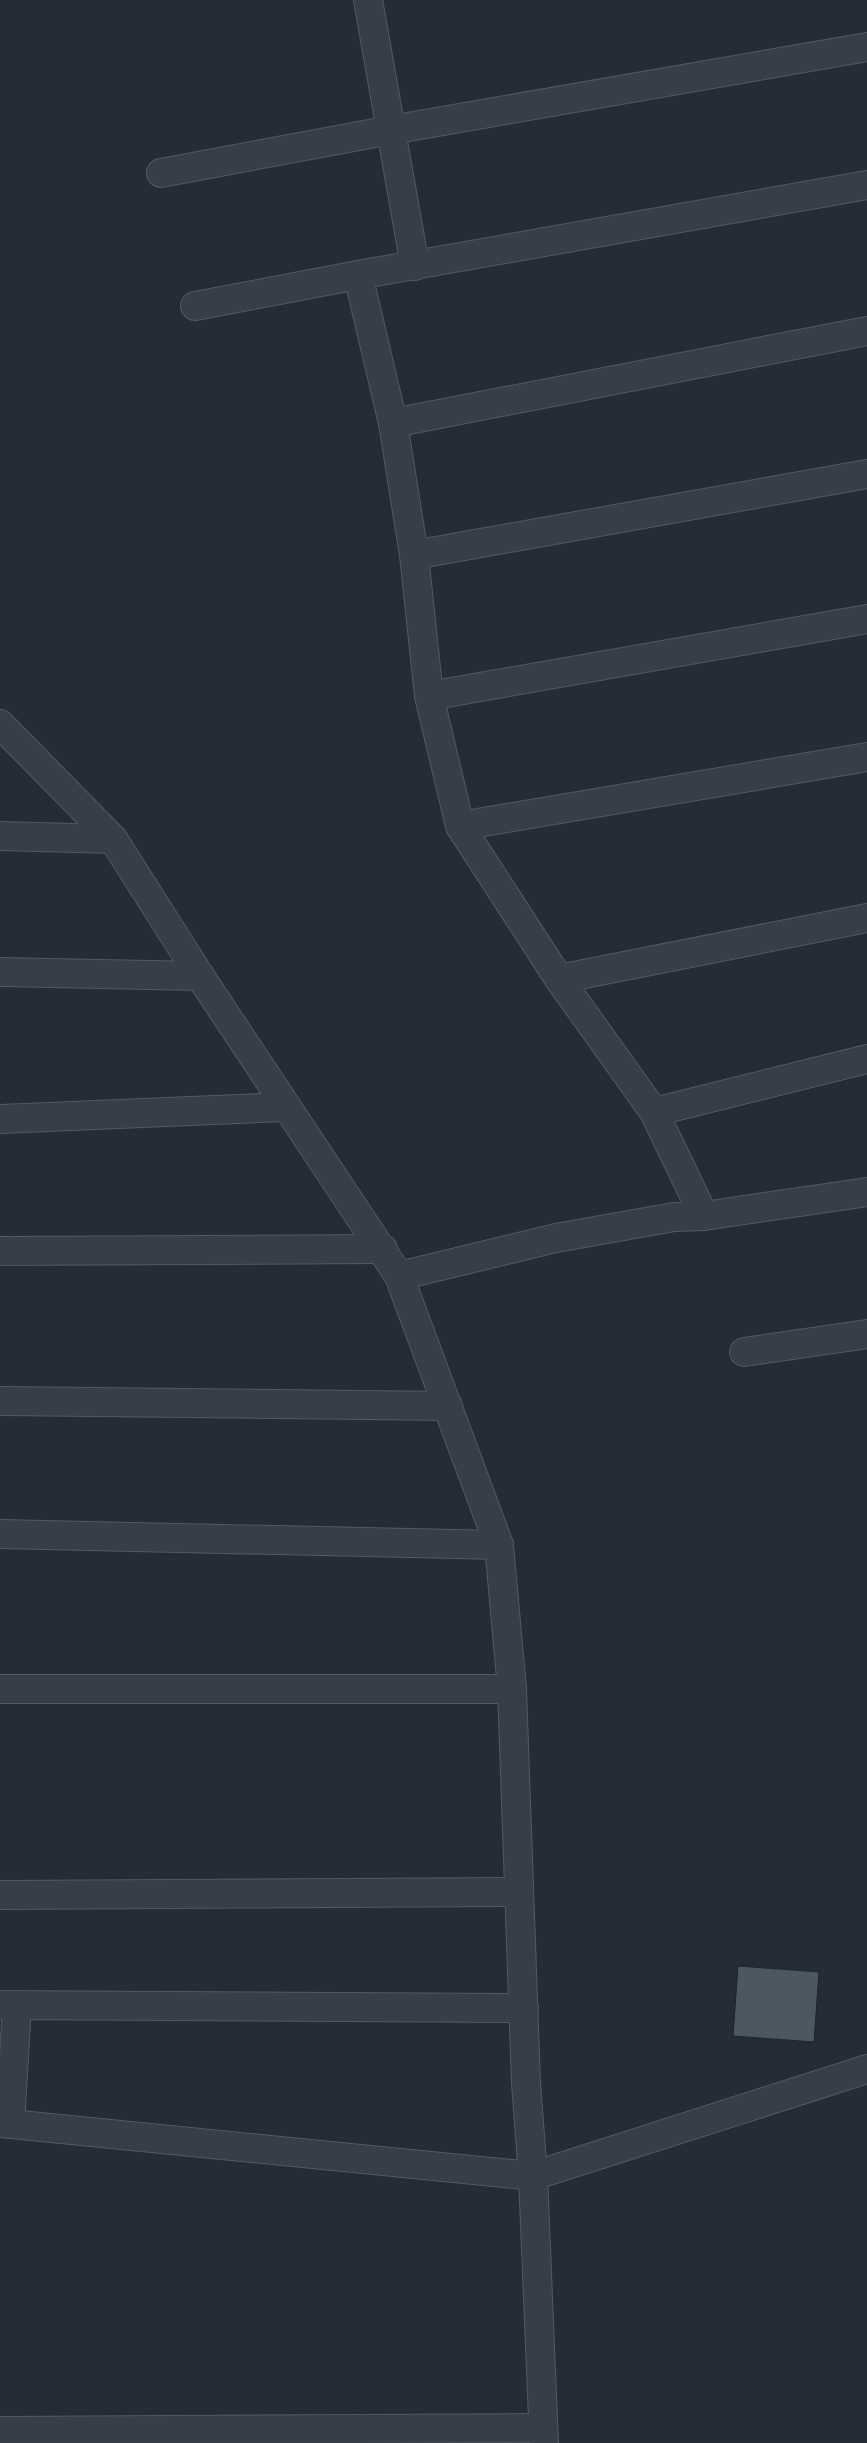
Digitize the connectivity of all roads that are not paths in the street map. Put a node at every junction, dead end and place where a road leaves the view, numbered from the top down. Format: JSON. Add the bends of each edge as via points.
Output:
{"nodes":[{"id":1,"x":368,"y":0,"type":"edge"},
{"id":2,"x":867,"y":47,"type":"edge"},
{"id":3,"x":391,"y":130,"type":"junction"},
{"id":4,"x":160,"y":173,"type":"dead end"},
{"id":5,"x":867,"y":185,"type":"edge"},
{"id":6,"x":415,"y":266,"type":"junction"},
{"id":7,"x":358,"y":275,"type":"junction"},
{"id":8,"x":195,"y":306,"type":"dead end"},
{"id":9,"x":867,"y":331,"type":"edge"},
{"id":10,"x":393,"y":423,"type":"junction"},
{"id":11,"x":867,"y":474,"type":"edge"},
{"id":12,"x":414,"y":555,"type":"junction"},
{"id":13,"x":867,"y":619,"type":"edge"},
{"id":14,"x":429,"y":696,"type":"junction"},
{"id":15,"x":0,"y":724,"type":"edge"},
{"id":16,"x":867,"y":757,"type":"edge"},
{"id":17,"x":460,"y":826,"type":"junction"},
{"id":18,"x":0,"y":836,"type":"edge"},
{"id":19,"x":114,"y":839,"type":"junction"},
{"id":20,"x":867,"y":918,"type":"edge"},
{"id":21,"x":0,"y":972,"type":"edge"},
{"id":22,"x":200,"y":976,"type":"junction"},
{"id":23,"x":559,"y":979,"type":"junction"},
{"id":24,"x":867,"y":1059,"type":"edge"},
{"id":25,"x":285,"y":1107,"type":"junction"},
{"id":26,"x":654,"y":1112,"type":"junction"},
{"id":27,"x":0,"y":1119,"type":"edge"},
{"id":28,"x":867,"y":1192,"type":"edge"},
{"id":29,"x":704,"y":1216,"type":"junction"},
{"id":30,"x":383,"y":1249,"type":"junction"},
{"id":31,"x":0,"y":1251,"type":"edge"},
{"id":32,"x":399,"y":1276,"type":"junction"},
{"id":33,"x":867,"y":1334,"type":"edge"},
{"id":34,"x":744,"y":1352,"type":"dead end"},
{"id":35,"x":0,"y":1401,"type":"edge"},
{"id":36,"x":448,"y":1406,"type":"junction"},
{"id":37,"x":0,"y":1534,"type":"edge"},
{"id":38,"x":499,"y":1545,"type":"junction"},
{"id":39,"x":0,"y":1689,"type":"edge"},
{"id":40,"x":512,"y":1689,"type":"junction"},
{"id":41,"x":519,"y":1892,"type":"junction"},
{"id":42,"x":0,"y":1895,"type":"edge"},
{"id":43,"x":9,"y":2006,"type":"edge"},
{"id":44,"x":524,"y":2008,"type":"junction"},
{"id":45,"x":867,"y":2069,"type":"edge"},
{"id":46,"x":5,"y":2124,"type":"edge"},
{"id":47,"x":534,"y":2176,"type":"junction"},
{"id":48,"x":0,"y":2431,"type":"edge"},
{"id":49,"x":544,"y":2435,"type":"edge"}],
"edges":[{"from":1,"to":3,"type":"street"},
{"from":2,"to":3,"type":"street"},
{"from":3,"to":4,"type":"street"},
{"from":3,"to":6,"type":"street"},
{"from":5,"to":6,"type":"street"},
{"from":6,"to":7,"type":"street"},
{"from":7,"to":8,"type":"street"},
{"from":7,"to":10,"type":"street"},
{"from":9,"to":10,"type":"street"},
{"from":10,"to":12,"type":"street"},
{"from":11,"to":12,"type":"street"},
{"from":12,"to":14,"type":"street"},
{"from":13,"to":14,"type":"street"},
{"from":14,"to":17,"type":"street"},
{"from":15,"to":19,"type":"street"},
{"from":16,"to":17,"type":"street"},
{"from":17,"to":23,"type":"street"},
{"from":18,"to":19,"type":"street"},
{"from":19,"to":22,"type":"street"},
{"from":20,"to":23,"type":"street"},
{"from":21,"to":22,"type":"street"},
{"from":22,"to":25,"type":"street"},
{"from":23,"to":26,"type":"street"},
{"from":24,"to":26,"type":"street"},
{"from":25,"to":27,"type":"street"},
{"from":25,"to":30,"type":"street"},
{"from":26,"to":29,"type":"street"},
{"from":28,"to":29,"type":"street"},
{"from":29,"to":32,"type":"street","via":[[674,1217],[556,1238]]},
{"from":30,"to":31,"type":"street"},
{"from":30,"to":32,"type":"street"},
{"from":32,"to":36,"type":"street"},
{"from":33,"to":34,"type":"street"},
{"from":35,"to":36,"type":"street"},
{"from":36,"to":38,"type":"street"},
{"from":37,"to":38,"type":"street"},
{"from":38,"to":40,"type":"street"},
{"from":39,"to":40,"type":"street"},
{"from":40,"to":41,"type":"street"},
{"from":41,"to":42,"type":"street"},
{"from":41,"to":44,"type":"street"},
{"from":43,"to":44,"type":"street"},
{"from":43,"to":46,"type":"street"},
{"from":44,"to":47,"type":"street"},
{"from":45,"to":47,"type":"street"},
{"from":46,"to":47,"type":"street"},
{"from":47,"to":49,"type":"street"},
{"from":48,"to":49,"type":"street"}]}
